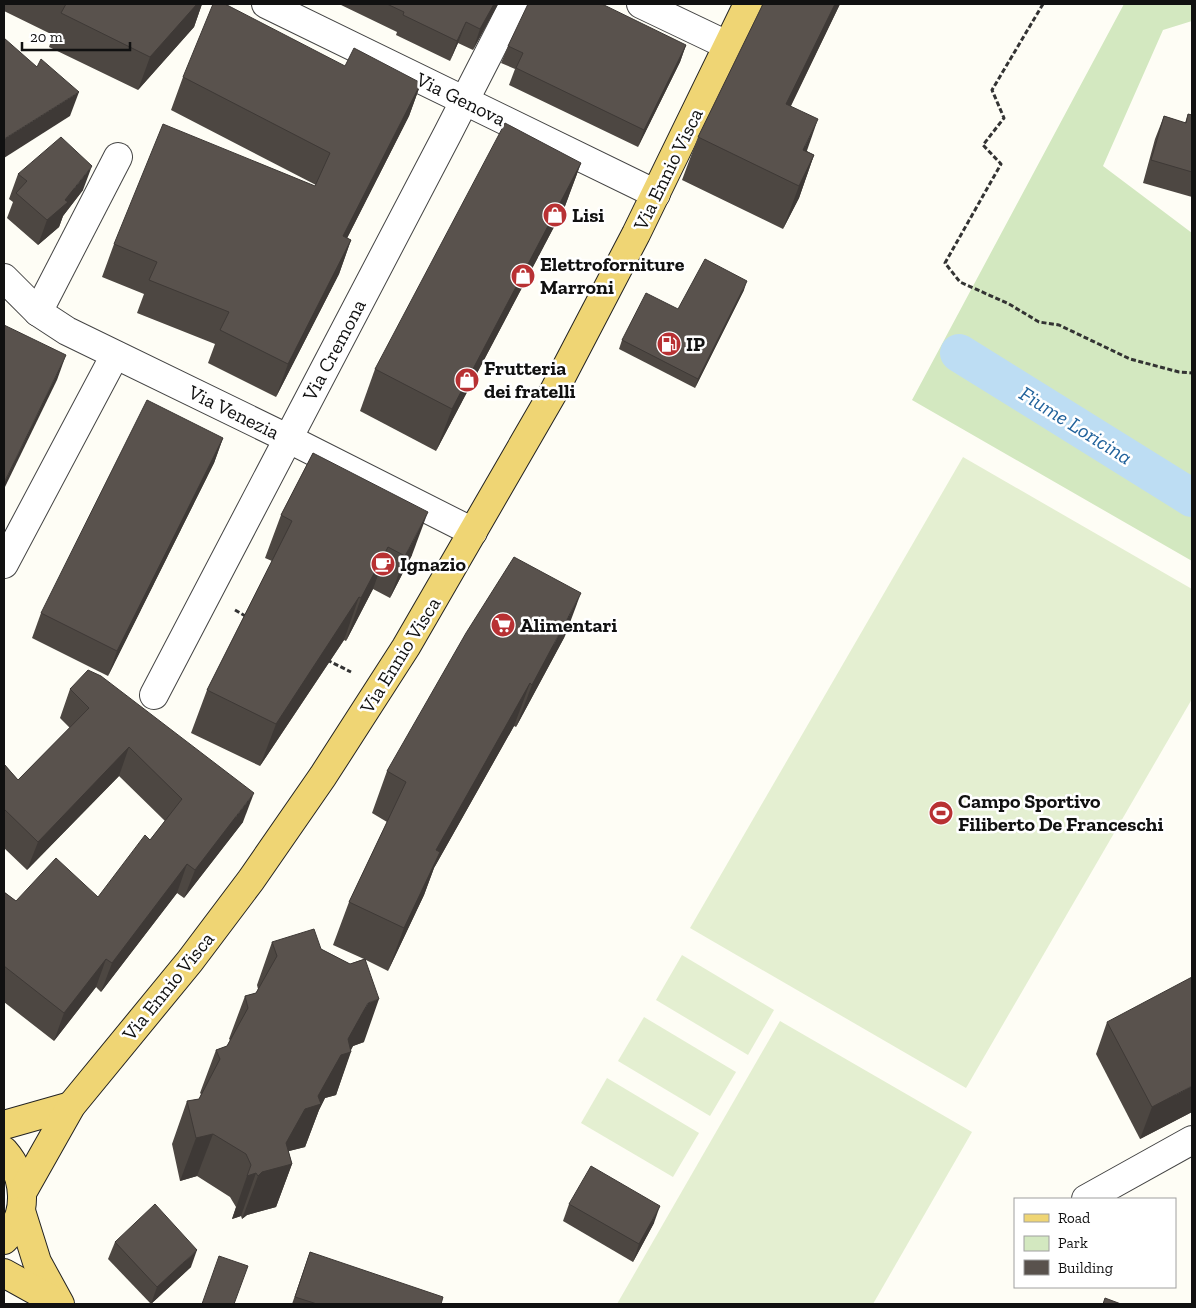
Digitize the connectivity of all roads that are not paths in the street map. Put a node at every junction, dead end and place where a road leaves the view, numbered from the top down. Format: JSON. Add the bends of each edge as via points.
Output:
{"nodes":[{"id":1,"x":266,"y":4,"type":"edge"},
{"id":2,"x":514,"y":4,"type":"edge"},
{"id":3,"x":641,"y":4,"type":"edge"},
{"id":4,"x":748,"y":4,"type":"edge"},
{"id":5,"x":729,"y":46,"type":"junction"},
{"id":6,"x":465,"y":100,"type":"junction"},
{"id":7,"x":118,"y":157,"type":"dead end"},
{"id":8,"x":656,"y":194,"type":"junction"},
{"id":9,"x":4,"y":278,"type":"edge"},
{"id":10,"x":38,"y":312,"type":"junction"},
{"id":11,"x":115,"y":355,"type":"junction"},
{"id":12,"x":287,"y":438,"type":"junction"},
{"id":13,"x":474,"y":532,"type":"junction"},
{"id":14,"x":4,"y":564,"type":"edge"},
{"id":15,"x":154,"y":695,"type":"dead end"},
{"id":16,"x":71,"y":1106,"type":"junction"},
{"id":17,"x":4,"y":1125,"type":"edge"},
{"id":18,"x":1192,"y":1140,"type":"edge"},
{"id":19,"x":4,"y":1151,"type":"edge"},
{"id":20,"x":1088,"y":1198,"type":"edge"},
{"id":21,"x":22,"y":1201,"type":"junction"},
{"id":22,"x":4,"y":1240,"type":"edge"},
{"id":23,"x":4,"y":1273,"type":"edge"},
{"id":24,"x":60,"y":1304,"type":"edge"}],
"edges":[{"from":1,"to":6,"type":"street","name":"Via Genova"},
{"from":2,"to":6,"type":"street","name":"Via Cremona"},
{"from":3,"to":5,"type":"street"},
{"from":4,"to":5,"type":"main road","name":"Via Ennio Visca"},
{"from":5,"to":8,"type":"main road","name":"Via Ennio Visca"},
{"from":6,"to":8,"type":"street","name":"Via Genova"},
{"from":6,"to":12,"type":"street","name":"Via Cremona"},
{"from":7,"to":10,"type":"street"},
{"from":8,"to":13,"type":"main road","name":"Via Ennio Visca","via":[[549,400]]},
{"from":9,"to":10,"type":"street","name":"Via Venezia"},
{"from":10,"to":11,"type":"street","name":"Via Venezia"},
{"from":11,"to":12,"type":"street","name":"Via Venezia"},
{"from":11,"to":14,"type":"street"},
{"from":12,"to":13,"type":"street","name":"Via Venezia"},
{"from":12,"to":15,"type":"street","name":"Via Cremona"},
{"from":13,"to":16,"type":"main road","name":"Via Ennio Visca","via":[[380,688],[256,873],[190,961]]},
{"from":16,"to":17,"type":"main road"},
{"from":16,"to":21,"type":"main road","name":"Via Ennio Visca"},
{"from":18,"to":20,"type":"street"},
{"from":19,"to":21,"type":"main road","via":[[20,1175]]},
{"from":21,"to":22,"type":"main road","name":"Via Ennio Visca","via":[[16,1225]]},
{"from":21,"to":24,"type":"main road","via":[[37,1262]]},
{"from":23,"to":24,"type":"main road"}]}
